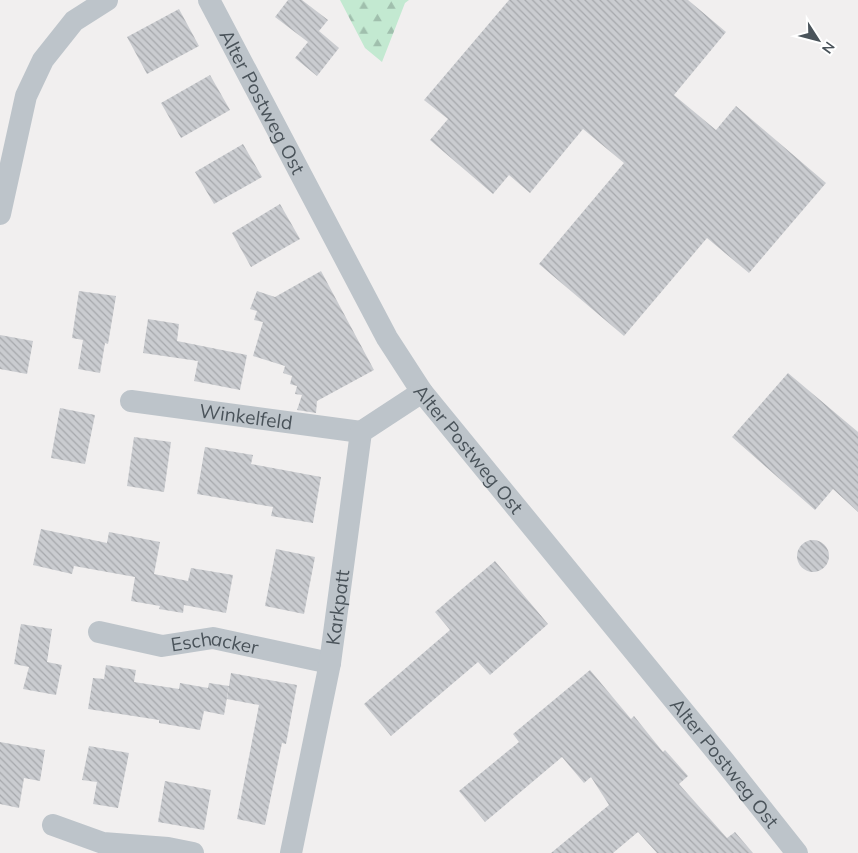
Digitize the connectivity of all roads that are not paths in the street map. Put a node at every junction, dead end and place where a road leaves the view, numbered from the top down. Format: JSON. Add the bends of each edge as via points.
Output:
{"nodes":[{"id":1,"x":107,"y":0,"type":"edge"},
{"id":2,"x":209,"y":0,"type":"edge"},
{"id":3,"x":0,"y":214,"type":"edge"},
{"id":4,"x":422,"y":392,"type":"junction"},
{"id":5,"x":131,"y":401,"type":"dead end"},
{"id":6,"x":361,"y":432,"type":"junction"},
{"id":7,"x":99,"y":632,"type":"dead end"},
{"id":8,"x":330,"y":663,"type":"junction"},
{"id":9,"x":53,"y":825,"type":"dead end"},
{"id":10,"x":193,"y":853,"type":"edge"},
{"id":11,"x":291,"y":853,"type":"edge"},
{"id":12,"x":797,"y":853,"type":"edge"}],
"edges":[{"from":1,"to":3,"type":"street","via":[[74,21],[43,60],[26,96]]},
{"from":2,"to":4,"type":"street","name":"Alter Postweg Ost","via":[[387,338]]},
{"from":4,"to":6,"type":"street"},
{"from":4,"to":12,"type":"street","name":"Alter Postweg Ost"},
{"from":5,"to":6,"type":"street","name":"Winkelfeld"},
{"from":6,"to":8,"type":"street","name":"Karkpatt"},
{"from":7,"to":8,"type":"street","name":"Eschacker","via":[[162,646],[213,638]]},
{"from":8,"to":11,"type":"street","name":"Karkpatt"},
{"from":9,"to":10,"type":"street","via":[[104,843]]}]}
